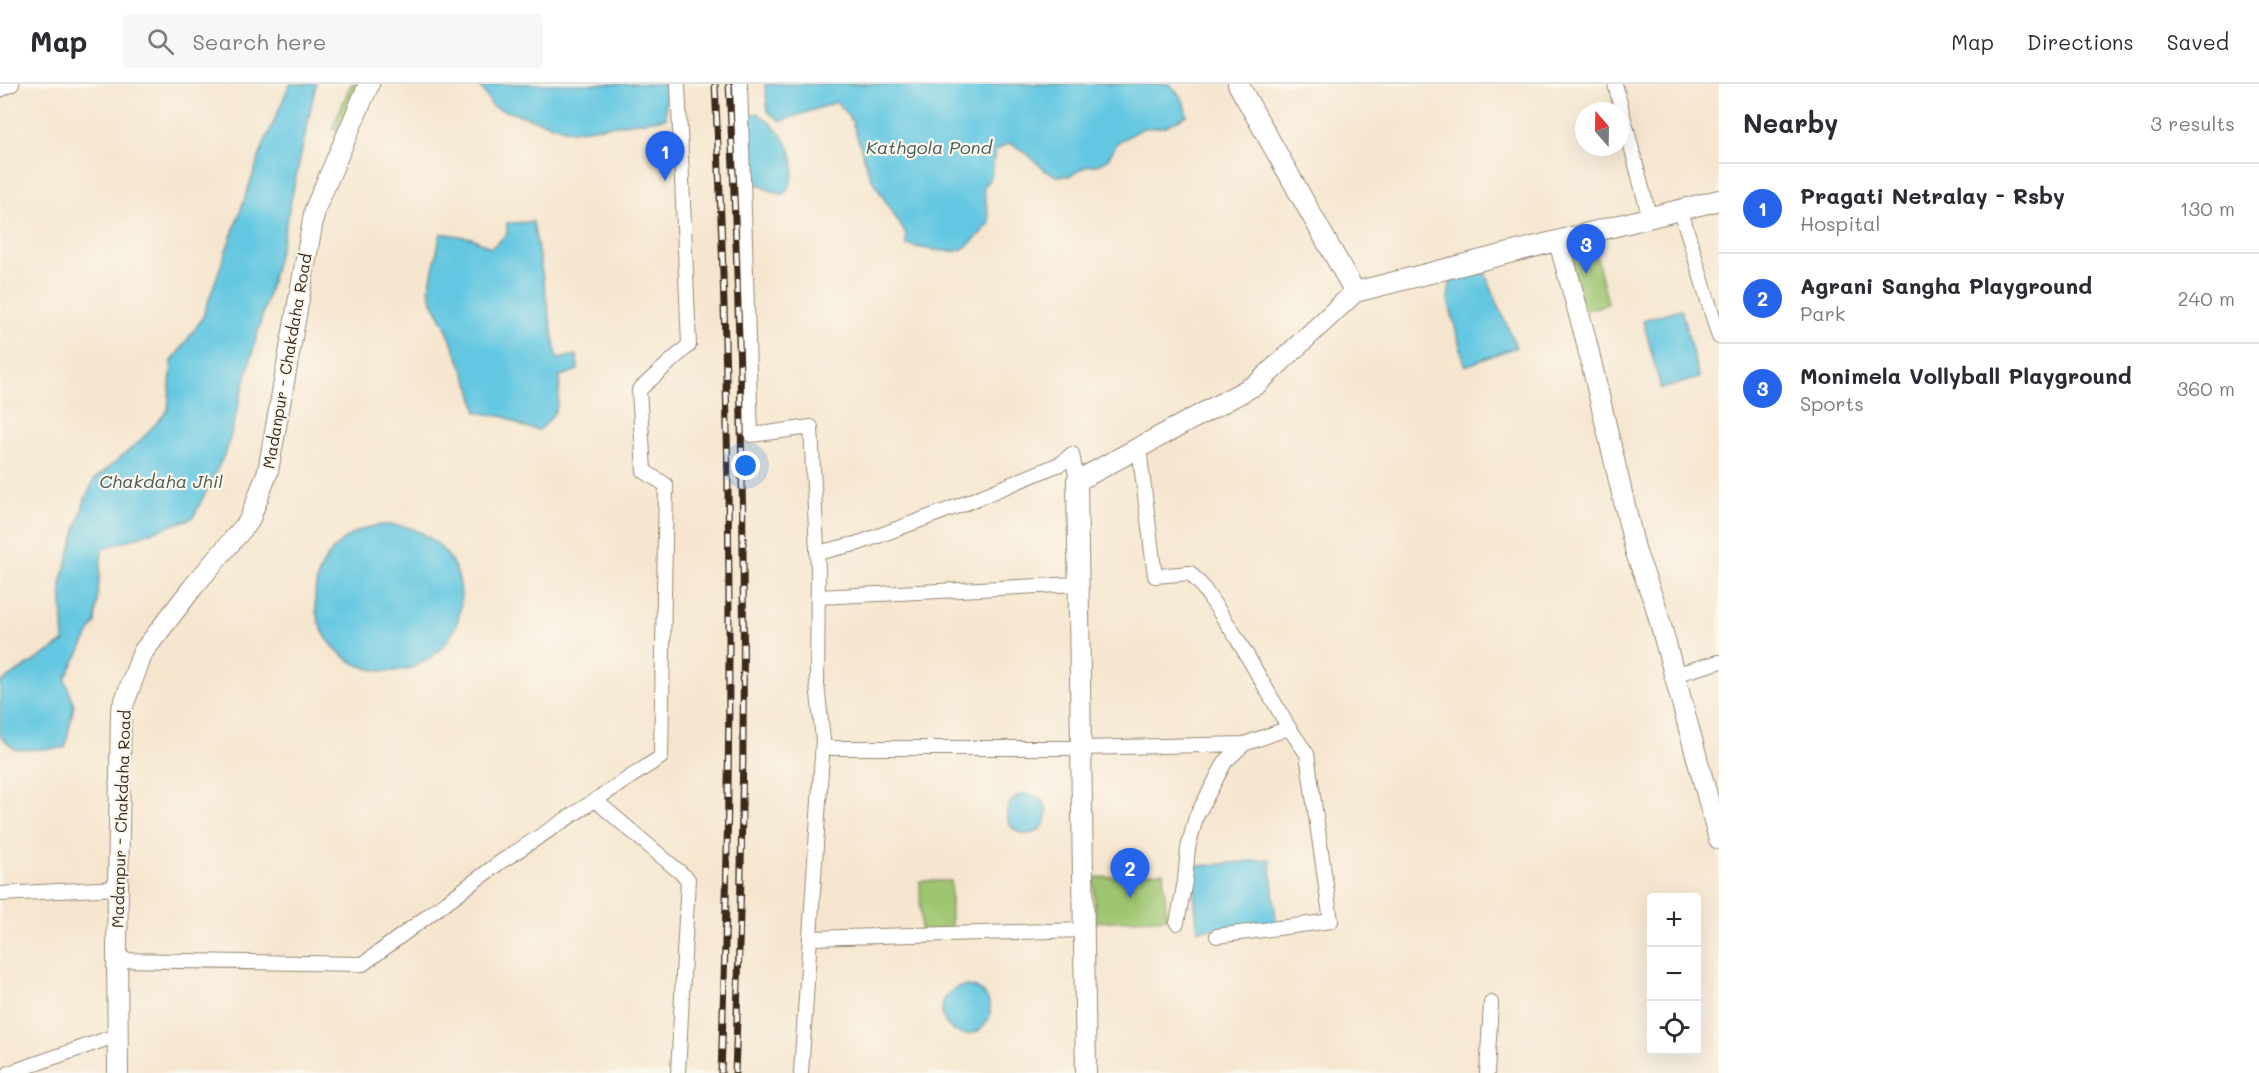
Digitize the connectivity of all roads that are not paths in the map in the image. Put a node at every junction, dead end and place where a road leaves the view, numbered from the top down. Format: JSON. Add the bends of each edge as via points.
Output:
{"nodes":[{"id":1,"x":12,"y":84,"type":"edge"},
{"id":2,"x":369,"y":84,"type":"edge"},
{"id":3,"x":678,"y":84,"type":"edge"},
{"id":4,"x":740,"y":84,"type":"edge"},
{"id":5,"x":1238,"y":84,"type":"edge"},
{"id":6,"x":1615,"y":84,"type":"edge"},
{"id":7,"x":0,"y":90,"type":"edge"},
{"id":8,"x":1719,"y":200,"type":"edge"},
{"id":9,"x":1681,"y":211,"type":"junction"},
{"id":10,"x":1650,"y":219,"type":"junction"},
{"id":11,"x":1559,"y":242,"type":"junction"},
{"id":12,"x":1355,"y":292,"type":"junction"},
{"id":13,"x":1719,"y":338,"type":"edge"},
{"id":14,"x":1139,"y":448,"type":"junction"},
{"id":15,"x":1077,"y":481,"type":"junction"},
{"id":16,"x":817,"y":553,"type":"junction"},
{"id":17,"x":1078,"y":584,"type":"junction"},
{"id":18,"x":818,"y":597,"type":"junction"},
{"id":19,"x":1719,"y":662,"type":"edge"},
{"id":20,"x":1673,"y":675,"type":"junction"},
{"id":21,"x":1290,"y":728,"type":"junction"},
{"id":22,"x":1244,"y":744,"type":"junction"},
{"id":23,"x":823,"y":748,"type":"junction"},
{"id":24,"x":1081,"y":748,"type":"junction"},
{"id":25,"x":595,"y":800,"type":"junction"},
{"id":26,"x":1719,"y":839,"type":"edge"},
{"id":27,"x":118,"y":888,"type":"junction"},
{"id":28,"x":0,"y":894,"type":"edge"},
{"id":29,"x":1178,"y":923,"type":"dead end"},
{"id":30,"x":1083,"y":930,"type":"junction"},
{"id":31,"x":1217,"y":936,"type":"dead end"},
{"id":32,"x":810,"y":938,"type":"junction"},
{"id":33,"x":117,"y":960,"type":"junction"},
{"id":34,"x":1491,"y":1003,"type":"dead end"},
{"id":35,"x":118,"y":1035,"type":"junction"},
{"id":36,"x":9,"y":1073,"type":"edge"},
{"id":37,"x":118,"y":1073,"type":"edge"},
{"id":38,"x":678,"y":1073,"type":"edge"},
{"id":39,"x":801,"y":1073,"type":"edge"},
{"id":40,"x":1086,"y":1073,"type":"edge"},
{"id":41,"x":1487,"y":1073,"type":"edge"}],
"edges":[{"from":1,"to":7,"type":"street"},
{"from":2,"to":27,"type":"main road","name":"Madanpur - Chakdaha Road","via":[[315,209],[268,471],[249,522],[143,652],[121,711]]},
{"from":3,"to":25,"type":"street","via":[[689,345],[639,390],[644,471],[666,485],[661,757]]},
{"from":4,"to":16,"type":"street","via":[[751,435],[811,428]]},
{"from":5,"to":12,"type":"main road"},
{"from":6,"to":10,"type":"street"},
{"from":8,"to":9,"type":"main road"},
{"from":9,"to":10,"type":"main road"},
{"from":9,"to":13,"type":"street"},
{"from":10,"to":11,"type":"main road"},
{"from":11,"to":12,"type":"main road"},
{"from":11,"to":20,"type":"main road","via":[[1636,553],[1655,604]]},
{"from":12,"to":14,"type":"main road","via":[[1257,384]]},
{"from":14,"to":15,"type":"main road"},
{"from":14,"to":21,"type":"street","via":[[1155,576],[1190,573],[1202,586]]},
{"from":15,"to":16,"type":"street","via":[[1072,454],[1062,463],[961,505],[859,543]]},
{"from":15,"to":17,"type":"main road"},
{"from":16,"to":18,"type":"street"},
{"from":17,"to":18,"type":"street"},
{"from":17,"to":24,"type":"main road"},
{"from":18,"to":23,"type":"street","via":[[817,684]]},
{"from":19,"to":20,"type":"street"},
{"from":20,"to":26,"type":"main road"},
{"from":21,"to":22,"type":"street"},
{"from":21,"to":31,"type":"street","via":[[1307,754],[1331,921]]},
{"from":22,"to":24,"type":"street"},
{"from":22,"to":29,"type":"street","via":[[1225,762],[1196,817]]},
{"from":23,"to":24,"type":"street"},
{"from":23,"to":32,"type":"street"},
{"from":24,"to":30,"type":"main road"},
{"from":25,"to":33,"type":"street","via":[[499,863],[363,964]]},
{"from":25,"to":38,"type":"street","via":[[688,879]]},
{"from":27,"to":28,"type":"street"},
{"from":27,"to":33,"type":"main road","name":"Madanpur - Chakdaha Road"},
{"from":30,"to":32,"type":"street"},
{"from":30,"to":40,"type":"main road"},
{"from":32,"to":39,"type":"street"},
{"from":33,"to":35,"type":"main road","name":"Madanpur - Chakdaha Road"},
{"from":34,"to":41,"type":"street"},
{"from":35,"to":36,"type":"street"},
{"from":35,"to":37,"type":"main road","name":"Madanpur - Chakdaha Road"}]}
